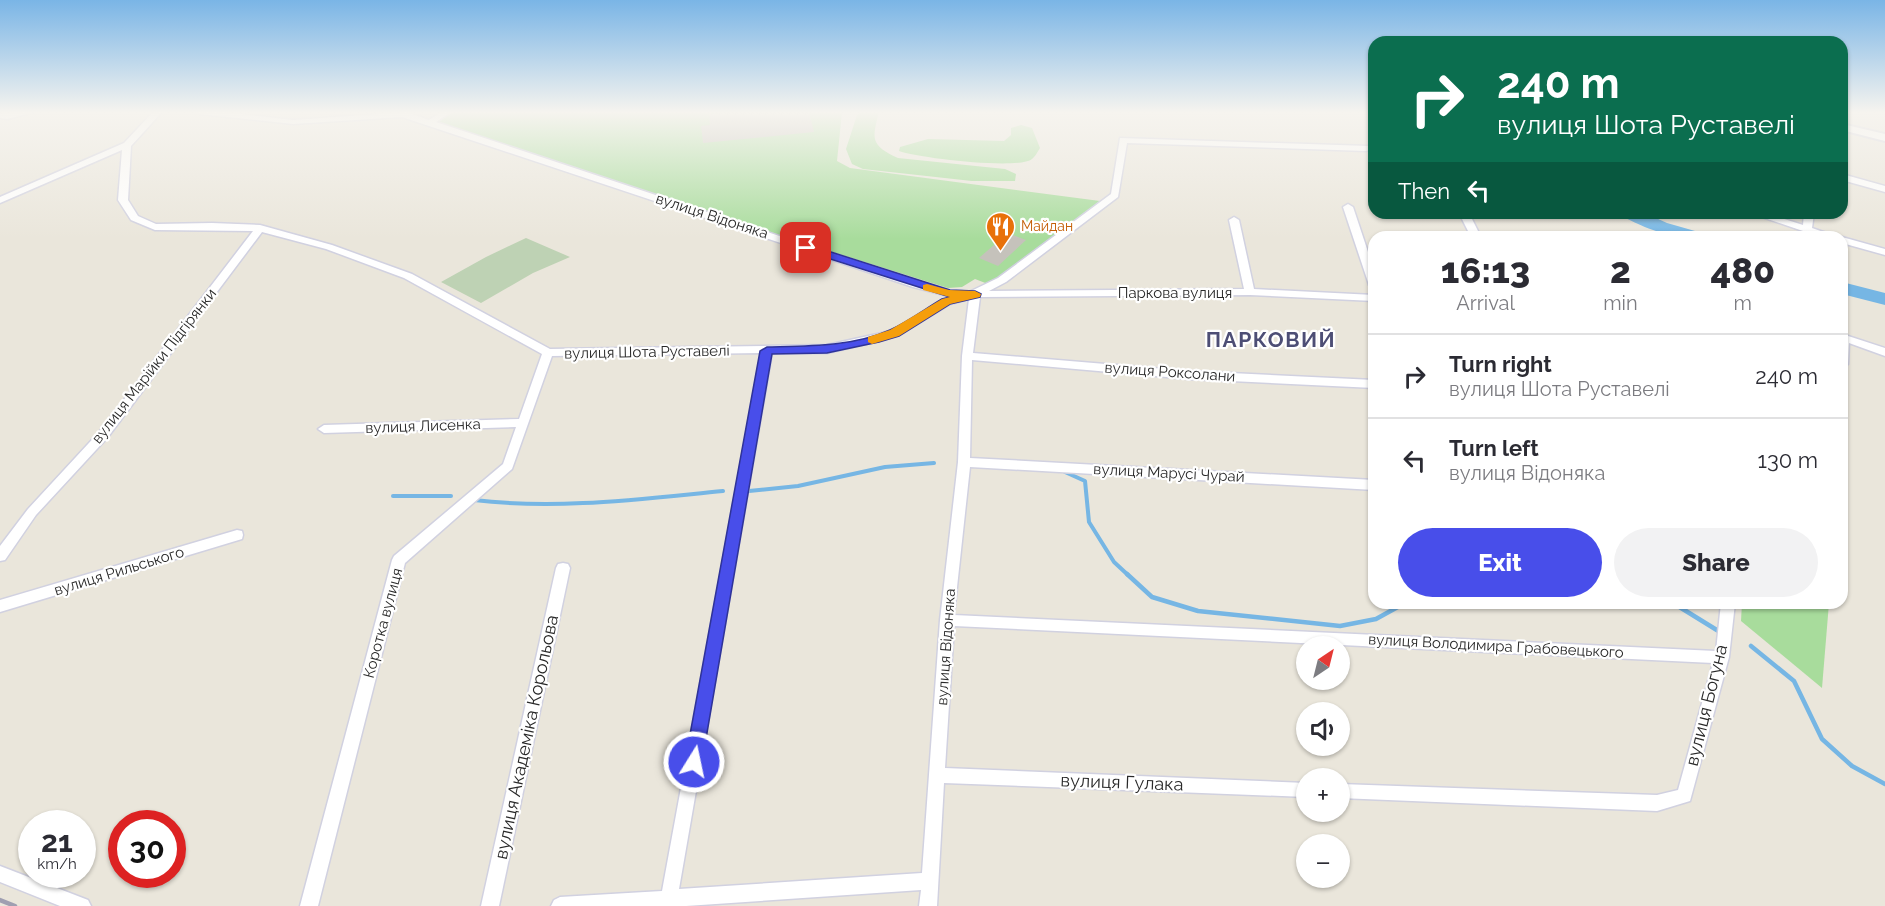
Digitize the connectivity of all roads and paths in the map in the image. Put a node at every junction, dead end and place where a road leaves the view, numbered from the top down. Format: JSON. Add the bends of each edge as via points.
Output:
{"nodes":[{"id":1,"x":106,"y":154,"type":"edge"},
{"id":2,"x":126,"y":154,"type":"edge"},
{"id":3,"x":523,"y":154,"type":"edge"},
{"id":4,"x":1121,"y":154,"type":"edge"},
{"id":5,"x":1848,"y":179,"type":"edge"},
{"id":6,"x":1885,"y":189,"type":"edge"},
{"id":7,"x":0,"y":200,"type":"edge"},
{"id":8,"x":1348,"y":207,"type":"dead end"},
{"id":9,"x":1771,"y":219,"type":"edge"},
{"id":10,"x":1234,"y":220,"type":"dead end"},
{"id":11,"x":260,"y":228,"type":"junction"},
{"id":12,"x":1802,"y":231,"type":"edge"},
{"id":13,"x":1848,"y":242,"type":"edge"},
{"id":14,"x":1885,"y":252,"type":"edge"},
{"id":15,"x":1368,"y":267,"type":"edge"},
{"id":16,"x":1250,"y":292,"type":"junction"},
{"id":17,"x":975,"y":294,"type":"junction"},
{"id":18,"x":1368,"y":298,"type":"edge"},
{"id":19,"x":1848,"y":339,"type":"edge"},
{"id":20,"x":767,"y":351,"type":"junction"},
{"id":21,"x":1885,"y":352,"type":"edge"},
{"id":22,"x":548,"y":353,"type":"junction"},
{"id":23,"x":967,"y":356,"type":"junction"},
{"id":24,"x":1368,"y":384,"type":"edge"},
{"id":25,"x":523,"y":423,"type":"junction"},
{"id":26,"x":324,"y":429,"type":"dead end"},
{"id":27,"x":964,"y":462,"type":"junction"},
{"id":28,"x":1368,"y":485,"type":"edge"},
{"id":29,"x":237,"y":535,"type":"dead end"},
{"id":30,"x":0,"y":556,"type":"edge"},
{"id":31,"x":563,"y":568,"type":"dead end"},
{"id":32,"x":0,"y":606,"type":"edge"},
{"id":33,"x":1727,"y":609,"type":"edge"},
{"id":34,"x":946,"y":620,"type":"junction"},
{"id":35,"x":1722,"y":657,"type":"junction"},
{"id":36,"x":937,"y":775,"type":"junction"},
{"id":37,"x":1296,"y":789,"type":"edge"},
{"id":38,"x":1350,"y":791,"type":"edge"},
{"id":39,"x":0,"y":874,"type":"edge"},
{"id":40,"x":930,"y":881,"type":"junction"},
{"id":41,"x":669,"y":899,"type":"junction"},
{"id":42,"x":82,"y":906,"type":"edge"},
{"id":43,"x":309,"y":906,"type":"edge"},
{"id":44,"x":490,"y":906,"type":"edge"},
{"id":45,"x":560,"y":906,"type":"edge"},
{"id":46,"x":928,"y":906,"type":"edge"}],
"edges":[{"from":1,"to":7,"type":"street"},
{"from":2,"to":11,"type":"street","name":"вулиця Шота Руставелі","via":[[123,200],[134,218],[155,227]]},
{"from":3,"to":17,"type":"street","name":"вулиця Відоняка","via":[[917,285],[949,294]]},
{"from":4,"to":17,"type":"street","via":[[1115,195],[1002,280]]},
{"from":5,"to":6,"type":"street"},
{"from":8,"to":15,"type":"street"},
{"from":9,"to":12,"type":"street"},
{"from":10,"to":16,"type":"street"},
{"from":11,"to":22,"type":"street","name":"вулиця Шота Руставелі","via":[[329,247],[408,276]]},
{"from":11,"to":30,"type":"street","name":"вулиця Марійки Підгірянки","via":[[104,434],[32,512]]},
{"from":13,"to":14,"type":"street"},
{"from":16,"to":17,"type":"street","name":"Паркова вулиця"},
{"from":16,"to":18,"type":"street","name":"Паркова вулиця"},
{"from":17,"to":20,"type":"street","name":"вулиця Шота Руставелі","via":[[946,302],[895,333],[874,339],[827,349]]},
{"from":17,"to":23,"type":"street","name":"вулиця Відоняка"},
{"from":19,"to":21,"type":"street"},
{"from":20,"to":22,"type":"street","name":"вулиця Шота Руставелі"},
{"from":20,"to":41,"type":"street"},
{"from":22,"to":25,"type":"street","name":"Коротка вулиця"},
{"from":23,"to":24,"type":"street","name":"вулиця Роксолани","via":[[1189,375]]},
{"from":23,"to":27,"type":"street","name":"вулиця Відоняка"},
{"from":25,"to":26,"type":"street","name":"вулиця Лисенка"},
{"from":25,"to":43,"type":"street","name":"Коротка вулиця","via":[[508,465],[399,560]]},
{"from":27,"to":28,"type":"street","name":"вулиця Марусі Чурай"},
{"from":27,"to":34,"type":"street","name":"вулиця Відоняка"},
{"from":29,"to":32,"type":"street","name":"вулиця Рильського"},
{"from":31,"to":44,"type":"street","name":"вулиця Академіка Корольова"},
{"from":33,"to":35,"type":"street","name":"вулиця Богуна"},
{"from":34,"to":35,"type":"street","name":"вулиця Володимира Грабовецького"},
{"from":34,"to":36,"type":"street","name":"вулиця Відоняка"},
{"from":35,"to":38,"type":"street","name":"вулиця Богуна","via":[[1684,796],[1657,803]]},
{"from":36,"to":37,"type":"street","name":"вулиця Гулака"},
{"from":36,"to":40,"type":"street","name":"вулиця Відоняка"},
{"from":39,"to":42,"type":"street"},
{"from":40,"to":41,"type":"street"},
{"from":40,"to":46,"type":"street","name":"вулиця Відоняка"},
{"from":41,"to":45,"type":"street"}]}
